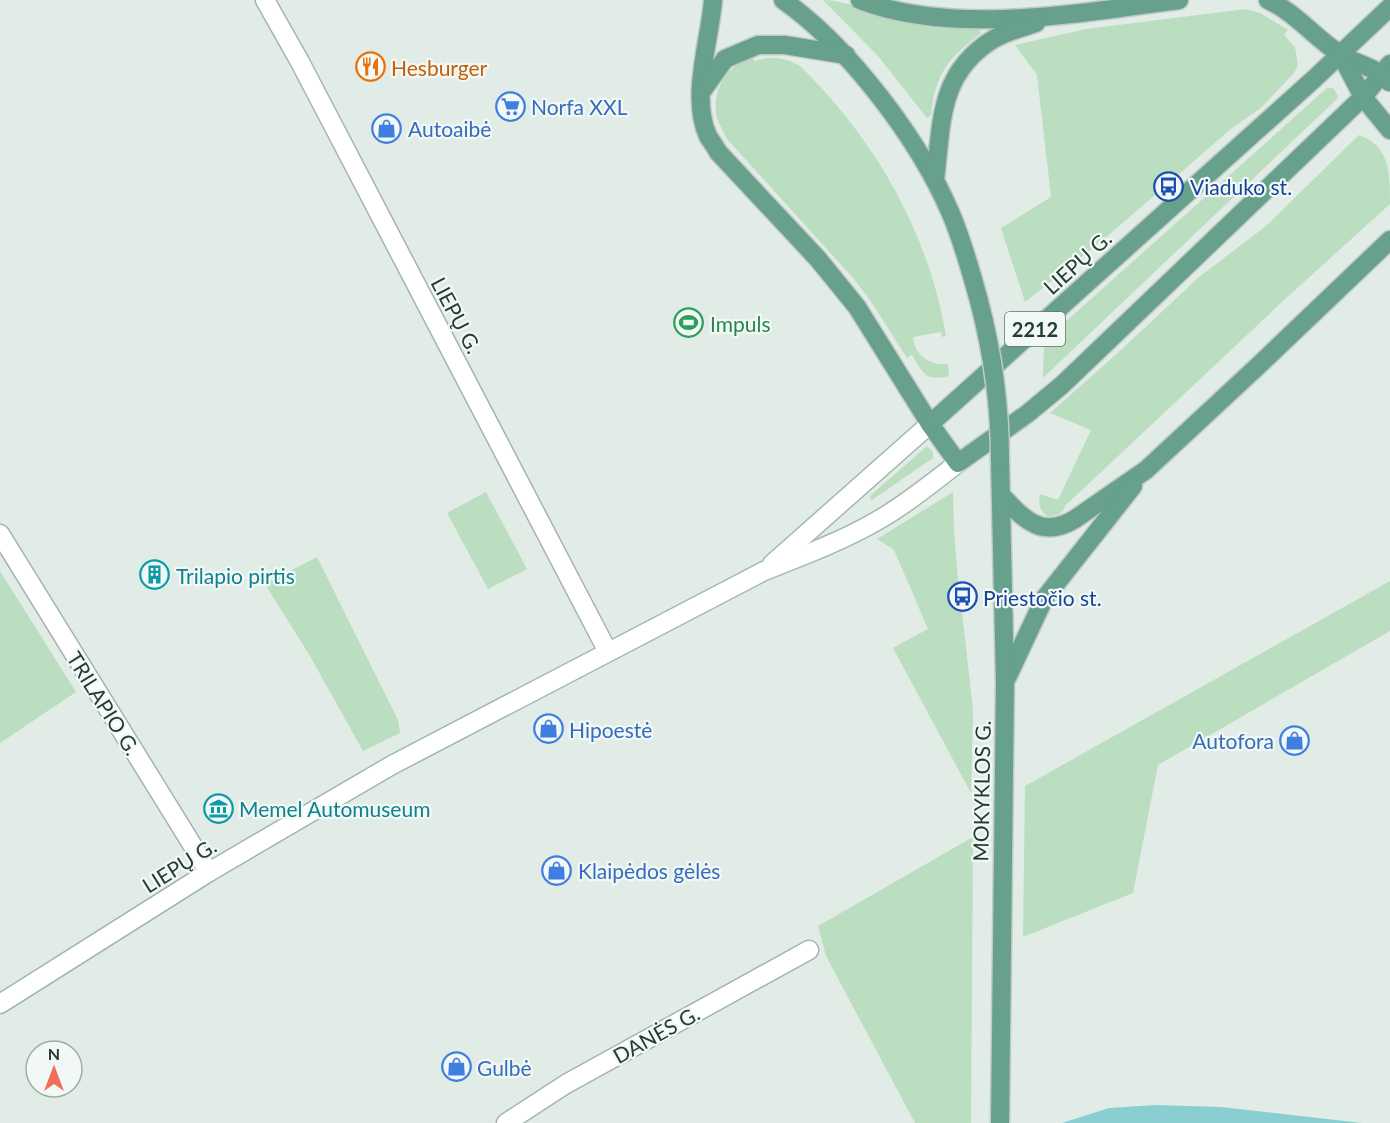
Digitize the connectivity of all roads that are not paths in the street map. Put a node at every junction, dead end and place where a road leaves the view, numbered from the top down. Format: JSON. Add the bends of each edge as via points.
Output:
{"nodes":[{"id":1,"x":265,"y":0,"type":"edge"},
{"id":2,"x":713,"y":0,"type":"edge"},
{"id":3,"x":783,"y":0,"type":"edge"},
{"id":4,"x":860,"y":0,"type":"edge"},
{"id":5,"x":1179,"y":0,"type":"edge"},
{"id":6,"x":1268,"y":0,"type":"edge"},
{"id":7,"x":1390,"y":7,"type":"edge"},
{"id":8,"x":1052,"y":17,"type":"junction"},
{"id":9,"x":846,"y":55,"type":"junction"},
{"id":10,"x":1341,"y":55,"type":"junction"},
{"id":11,"x":1387,"y":73,"type":"edge"},
{"id":12,"x":701,"y":93,"type":"junction"},
{"id":13,"x":1363,"y":97,"type":"junction"},
{"id":14,"x":1390,"y":130,"type":"edge"},
{"id":15,"x":935,"y":180,"type":"junction"},
{"id":16,"x":1390,"y":240,"type":"edge"},
{"id":17,"x":930,"y":424,"type":"junction"},
{"id":18,"x":958,"y":463,"type":"junction"},
{"id":19,"x":1146,"y":470,"type":"junction"},
{"id":20,"x":1001,"y":495,"type":"junction"},
{"id":21,"x":0,"y":534,"type":"edge"},
{"id":22,"x":764,"y":571,"type":"junction"},
{"id":23,"x":608,"y":652,"type":"junction"},
{"id":24,"x":1005,"y":682,"type":"junction"},
{"id":25,"x":209,"y":872,"type":"junction"},
{"id":26,"x":809,"y":950,"type":"dead end"},
{"id":27,"x":0,"y":1004,"type":"edge"},
{"id":28,"x":506,"y":1123,"type":"edge"},
{"id":29,"x":1000,"y":1123,"type":"edge"}],
"edges":[{"from":1,"to":23,"type":"street","name":"LIEPŲ G."},
{"from":2,"to":12,"type":"main road"},
{"from":3,"to":9,"type":"main road","name":"MOKYKLOS G."},
{"from":4,"to":8,"type":"main road","via":[[944,17]]},
{"from":5,"to":8,"type":"main road"},
{"from":6,"to":10,"type":"main road","via":[[1305,23]]},
{"from":7,"to":10,"type":"main road","name":"LIEPŲ G.","number":"2212"},
{"from":8,"to":15,"type":"main road","via":[[993,39],[961,67],[943,110]]},
{"from":9,"to":12,"type":"main road","via":[[785,45],[758,45],[725,60]]},
{"from":9,"to":15,"type":"main road","name":"MOKYKLOS G.","via":[[903,127]]},
{"from":10,"to":11,"type":"main road"},
{"from":10,"to":13,"type":"main road"},
{"from":10,"to":17,"type":"main road","name":"LIEPŲ G.","number":"2212"},
{"from":11,"to":13,"type":"main road","name":"LIEPŲ G."},
{"from":12,"to":17,"type":"main road","via":[[702,116],[718,152],[818,259],[857,307]]},
{"from":13,"to":14,"type":"main road"},
{"from":13,"to":18,"type":"main road","name":"LIEPŲ G.","via":[[1062,385]]},
{"from":15,"to":20,"type":"main road","name":"MOKYKLOS G.","bridge":true,"via":[[964,250],[991,346],[998,391]]},
{"from":16,"to":19,"type":"main road"},
{"from":17,"to":18,"type":"main road"},
{"from":17,"to":22,"type":"street","name":"LIEPŲ G.","number":"2212"},
{"from":18,"to":22,"type":"street","name":"LIEPŲ G.","via":[[876,522]]},
{"from":19,"to":20,"type":"main road","via":[[1065,525],[1042,528],[1024,519]]},
{"from":19,"to":24,"type":"main road","via":[[1044,599]]},
{"from":20,"to":24,"type":"main road","name":"MOKYKLOS G."},
{"from":21,"to":25,"type":"street","name":"TRILAPIO G."},
{"from":22,"to":23,"type":"street","name":"LIEPŲ G.","number":"2212"},
{"from":23,"to":25,"type":"street","name":"LIEPŲ G.","number":"2212","via":[[425,747]]},
{"from":24,"to":29,"type":"main road","name":"MOKYKLOS G."},
{"from":25,"to":27,"type":"street","name":"LIEPŲ G.","number":"2212"},
{"from":26,"to":28,"type":"street","name":"DANĖS G.","via":[[566,1084]]}]}
